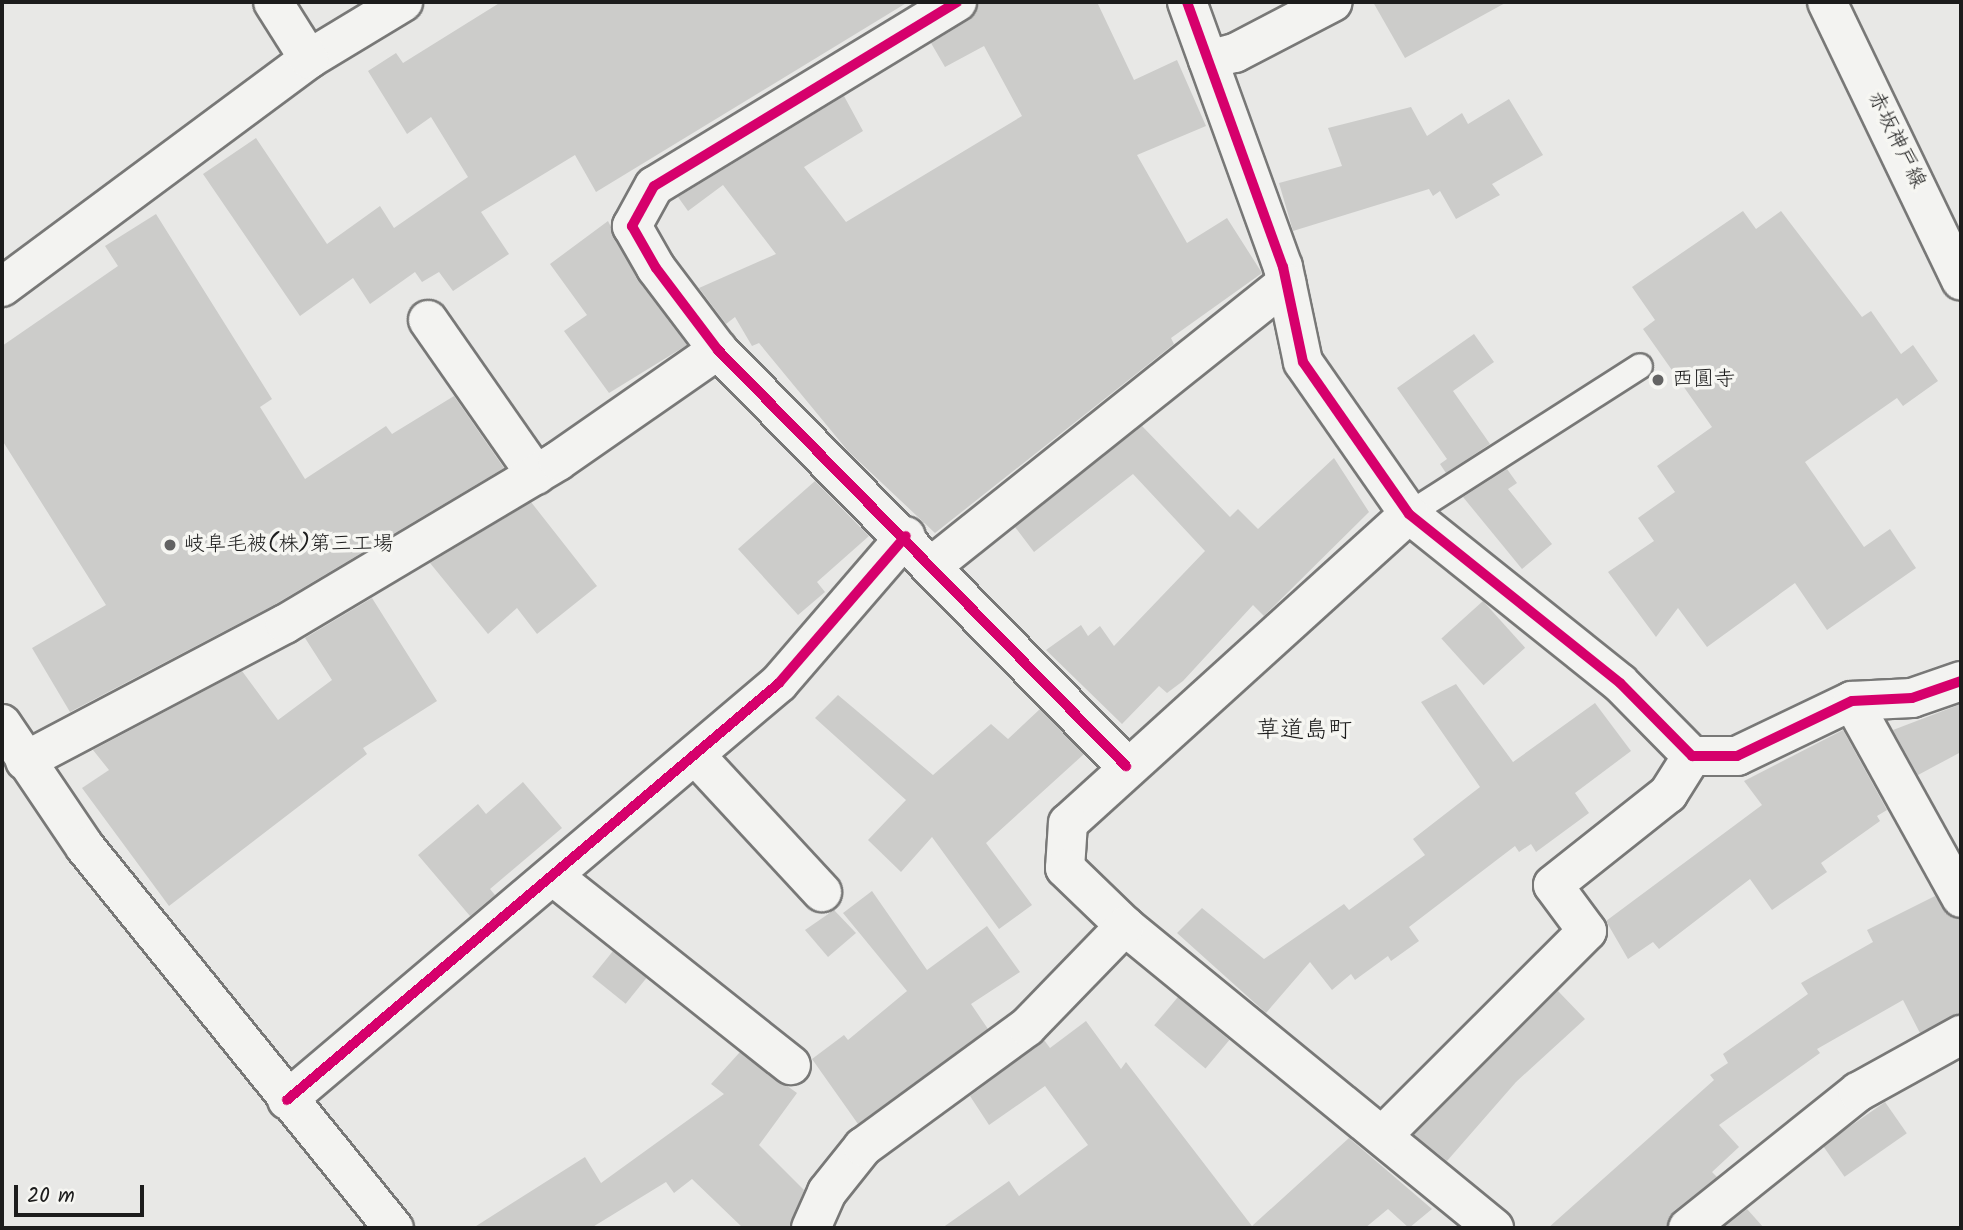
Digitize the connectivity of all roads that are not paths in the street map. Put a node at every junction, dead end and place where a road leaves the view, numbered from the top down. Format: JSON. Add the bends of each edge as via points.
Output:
{"nodes":[{"id":1,"x":273,"y":2,"type":"edge"},
{"id":2,"x":403,"y":2,"type":"edge"},
{"id":3,"x":957,"y":2,"type":"edge"},
{"id":4,"x":1187,"y":2,"type":"edge"},
{"id":5,"x":1333,"y":2,"type":"edge"},
{"id":6,"x":1828,"y":2,"type":"edge"},
{"id":7,"x":309,"y":59,"type":"junction"},
{"id":8,"x":1208,"y":60,"type":"junction"},
{"id":9,"x":1959,"y":266,"type":"edge"},
{"id":10,"x":1286,"y":283,"type":"junction"},
{"id":11,"x":2,"y":287,"type":"edge"},
{"id":12,"x":428,"y":320,"type":"dead end"},
{"id":13,"x":718,"y":350,"type":"junction"},
{"id":14,"x":1640,"y":366,"type":"dead end"},
{"id":15,"x":536,"y":475,"type":"junction"},
{"id":16,"x":1409,"y":514,"type":"junction"},
{"id":17,"x":906,"y":537,"type":"junction"},
{"id":18,"x":933,"y":565,"type":"junction"},
{"id":19,"x":1961,"y":681,"type":"edge"},
{"id":20,"x":1852,"y":701,"type":"junction"},
{"id":21,"x":2,"y":724,"type":"edge"},
{"id":22,"x":695,"y":755,"type":"junction"},
{"id":23,"x":1692,"y":756,"type":"junction"},
{"id":24,"x":25,"y":761,"type":"junction"},
{"id":25,"x":1126,"y":766,"type":"junction"},
{"id":26,"x":553,"y":876,"type":"junction"},
{"id":27,"x":822,"y":892,"type":"dead end"},
{"id":28,"x":1961,"y":898,"type":"edge"},
{"id":29,"x":1125,"y":926,"type":"junction"},
{"id":30,"x":1961,"y":1035,"type":"edge"},
{"id":31,"x":791,"y":1065,"type":"dead end"},
{"id":32,"x":287,"y":1100,"type":"junction"},
{"id":33,"x":1384,"y":1134,"type":"junction"},
{"id":34,"x":1470,"y":1222,"type":"edge"},
{"id":35,"x":394,"y":1228,"type":"edge"},
{"id":36,"x":811,"y":1228,"type":"edge"},
{"id":37,"x":1688,"y":1228,"type":"edge"}],
"edges":[{"from":1,"to":7,"type":"street"},
{"from":2,"to":7,"type":"street"},
{"from":3,"to":13,"type":"street","via":[[654,186],[632,226],[656,268]]},
{"from":4,"to":8,"type":"street"},
{"from":5,"to":8,"type":"street","via":[[1235,53]]},
{"from":6,"to":9,"type":"street","name":"赤坂神戸線"},
{"from":7,"to":11,"type":"street"},
{"from":8,"to":10,"type":"street"},
{"from":10,"to":16,"type":"street","via":[[1303,362]]},
{"from":10,"to":18,"type":"street"},
{"from":12,"to":15,"type":"street"},
{"from":13,"to":15,"type":"street"},
{"from":13,"to":17,"type":"street"},
{"from":14,"to":16,"type":"lane"},
{"from":15,"to":24,"type":"street","via":[[285,624]]},
{"from":16,"to":23,"type":"street","via":[[1620,683]]},
{"from":16,"to":25,"type":"street"},
{"from":17,"to":18,"type":"street"},
{"from":17,"to":22,"type":"street","via":[[779,683]]},
{"from":18,"to":25,"type":"street"},
{"from":19,"to":20,"type":"street","via":[[1912,698]]},
{"from":20,"to":23,"type":"street","via":[[1737,756]]},
{"from":20,"to":28,"type":"street"},
{"from":21,"to":24,"type":"street"},
{"from":22,"to":26,"type":"street"},
{"from":22,"to":27,"type":"street"},
{"from":23,"to":33,"type":"street","via":[[1668,794],[1553,885],[1587,931]]},
{"from":24,"to":32,"type":"street","via":[[85,847]]},
{"from":25,"to":29,"type":"street","via":[[1068,822],[1065,868]]},
{"from":26,"to":31,"type":"street"},
{"from":26,"to":32,"type":"street"},
{"from":29,"to":33,"type":"street"},
{"from":29,"to":36,"type":"street","via":[[1027,1027],[863,1147],[827,1192]]},
{"from":30,"to":37,"type":"street","via":[[1858,1092]]},
{"from":32,"to":35,"type":"street"},
{"from":33,"to":34,"type":"street"}]}
